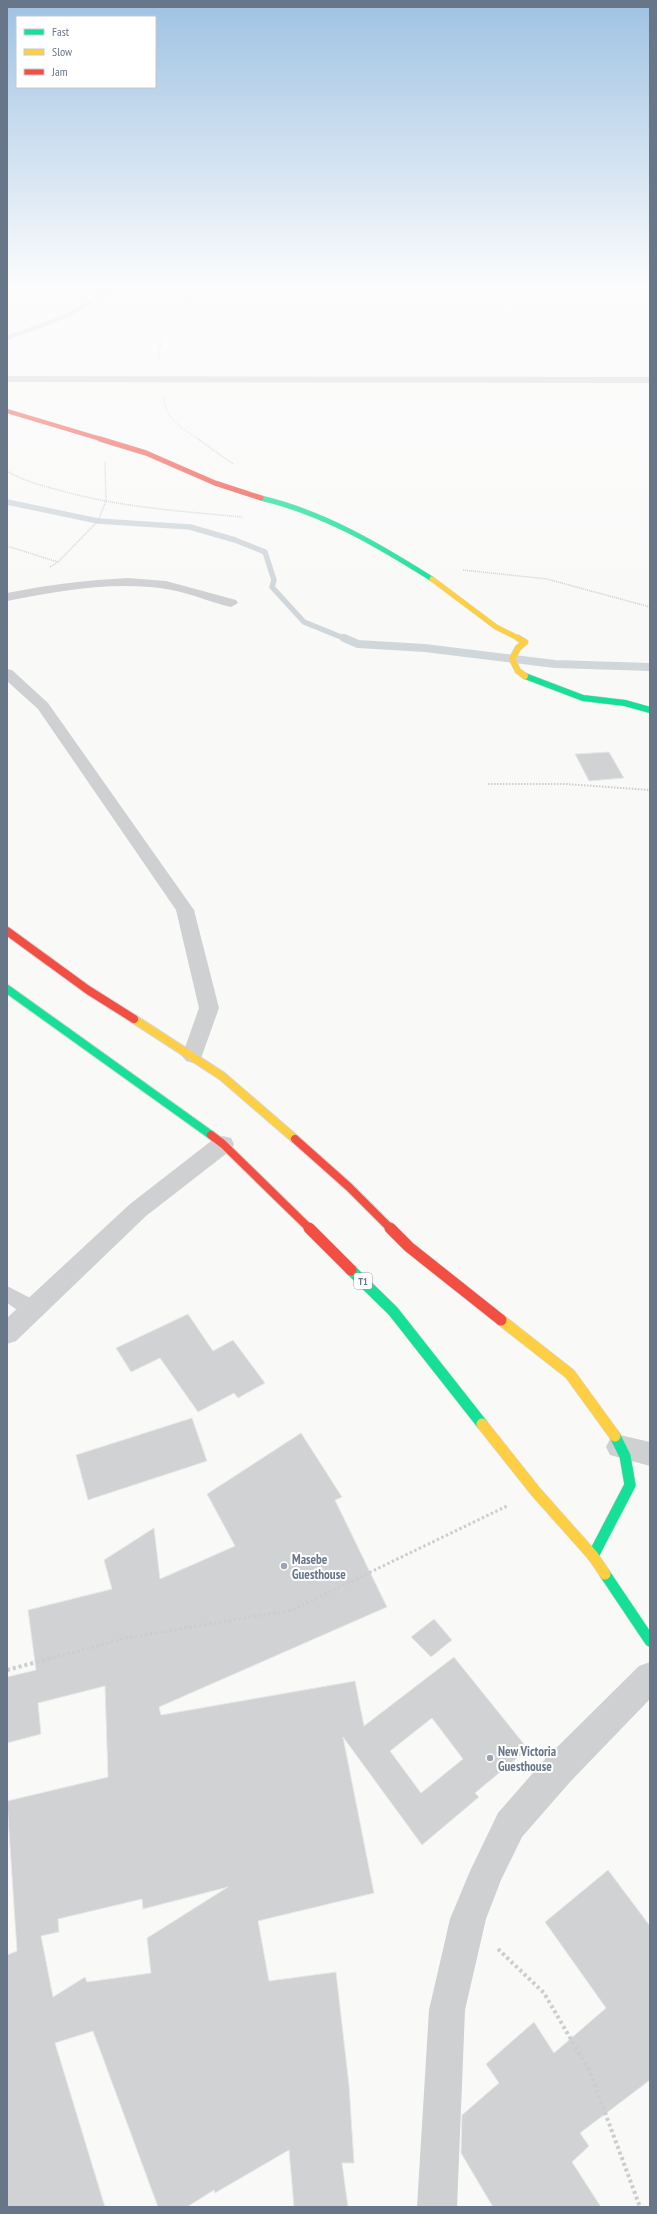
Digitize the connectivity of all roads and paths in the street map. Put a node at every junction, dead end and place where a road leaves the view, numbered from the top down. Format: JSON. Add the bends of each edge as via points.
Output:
{"nodes":[{"id":1,"x":165,"y":389,"type":"edge"},
{"id":2,"x":7,"y":411,"type":"edge"},
{"id":3,"x":103,"y":439,"type":"junction"},
{"id":4,"x":238,"y":467,"type":"dead end"},
{"id":5,"x":7,"y":472,"type":"edge"},
{"id":6,"x":106,"y":501,"type":"junction"},
{"id":7,"x":243,"y":517,"type":"dead end"},
{"id":8,"x":7,"y":546,"type":"edge"},
{"id":9,"x":58,"y":562,"type":"junction"},
{"id":10,"x":47,"y":569,"type":"dead end"},
{"id":11,"x":461,"y":570,"type":"dead end"},
{"id":12,"x":7,"y":597,"type":"edge"},
{"id":13,"x":231,"y":603,"type":"dead end"},
{"id":14,"x":650,"y":607,"type":"edge"},
{"id":15,"x":7,"y":673,"type":"edge"},
{"id":16,"x":650,"y":710,"type":"edge"},
{"id":17,"x":488,"y":784,"type":"dead end"},
{"id":18,"x":650,"y":790,"type":"edge"},
{"id":19,"x":7,"y":931,"type":"edge"},
{"id":20,"x":7,"y":989,"type":"edge"},
{"id":21,"x":193,"y":1056,"type":"junction"},
{"id":22,"x":224,"y":1144,"type":"junction"},
{"id":23,"x":7,"y":1294,"type":"edge"},
{"id":24,"x":35,"y":1310,"type":"junction"},
{"id":25,"x":7,"y":1334,"type":"edge"},
{"id":26,"x":620,"y":1446,"type":"junction"},
{"id":27,"x":650,"y":1454,"type":"edge"},
{"id":28,"x":536,"y":1492,"type":"junction"},
{"id":29,"x":592,"y":1556,"type":"junction"},
{"id":30,"x":650,"y":1641,"type":"edge"},
{"id":31,"x":7,"y":1670,"type":"edge"},
{"id":32,"x":650,"y":1677,"type":"edge"},
{"id":33,"x":468,"y":1919,"type":"junction"},
{"id":34,"x":437,"y":2207,"type":"edge"},
{"id":35,"x":640,"y":2207,"type":"edge"}],
"edges":[{"from":1,"to":4,"type":"path","via":[[165,410],[174,422]]},
{"from":2,"to":3,"type":"main road"},
{"from":3,"to":6,"type":"path"},
{"from":3,"to":16,"type":"main road","via":[[179,466],[215,484],[299,508],[352,531],[449,590],[496,626],[525,642],[512,659],[518,671],[526,677],[583,698],[625,703]]},
{"from":5,"to":6,"type":"path","via":[[68,494]]},
{"from":6,"to":7,"type":"path"},
{"from":6,"to":9,"type":"path","via":[[98,521]]},
{"from":8,"to":9,"type":"path"},
{"from":9,"to":10,"type":"path"},
{"from":11,"to":14,"type":"path","via":[[546,580]]},
{"from":12,"to":13,"type":"street","via":[[33,591],[110,584],[141,584],[166,586]]},
{"from":15,"to":21,"type":"street","via":[[44,706],[185,910],[209,1008]]},
{"from":17,"to":18,"type":"path","via":[[566,784]]},
{"from":19,"to":21,"type":"main road","via":[[88,990]]},
{"from":20,"to":22,"type":"main road","number":"T1"},
{"from":21,"to":26,"type":"main road","via":[[222,1076],[348,1187],[409,1247],[570,1374]]},
{"from":22,"to":24,"type":"street","via":[[138,1210]]},
{"from":22,"to":28,"type":"main road","number":"T1","via":[[393,1311]]},
{"from":23,"to":24,"type":"lane"},
{"from":24,"to":25,"type":"street"},
{"from":26,"to":27,"type":"street"},
{"from":26,"to":29,"type":"main road","via":[[626,1456],[630,1485]]},
{"from":28,"to":29,"type":"main road","number":"T1"},
{"from":28,"to":31,"type":"path","via":[[292,1610],[126,1638]]},
{"from":29,"to":30,"type":"main road","number":"T1"},
{"from":32,"to":33,"type":"street","via":[[558,1770],[510,1825],[487,1871]]},
{"from":33,"to":34,"type":"street","via":[[447,2010]]},
{"from":33,"to":35,"type":"path","via":[[544,1993],[590,2072]]}]}
